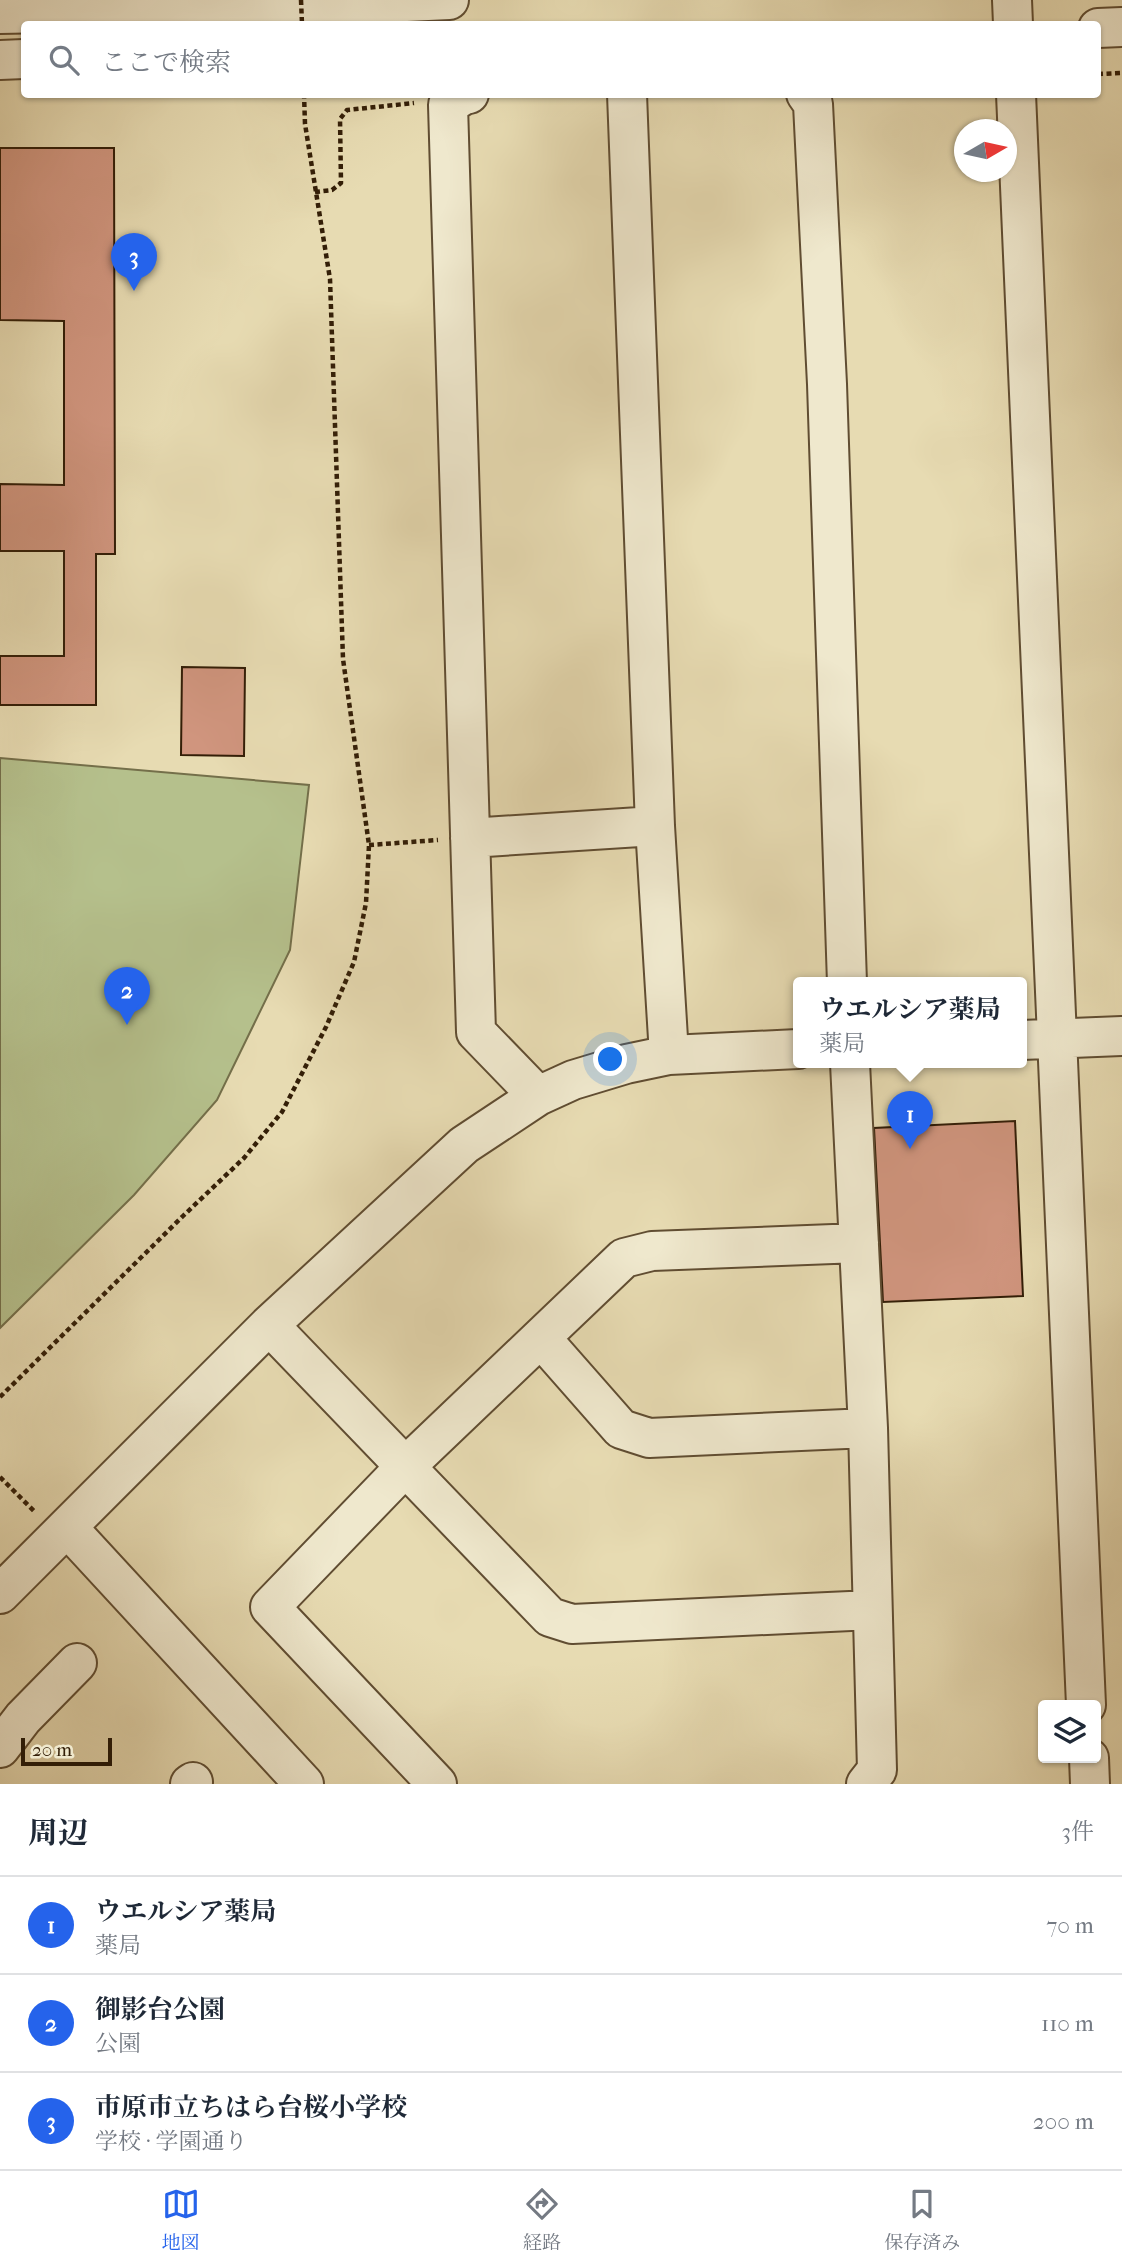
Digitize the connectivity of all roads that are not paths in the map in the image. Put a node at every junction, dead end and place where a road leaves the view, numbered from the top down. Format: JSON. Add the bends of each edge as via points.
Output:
{"nodes":[{"id":1,"x":449,"y":0,"type":"edge"},
{"id":2,"x":1012,"y":0,"type":"edge"},
{"id":3,"x":0,"y":14,"type":"edge"},
{"id":4,"x":1013,"y":21,"type":"edge"},
{"id":5,"x":1122,"y":27,"type":"edge"},
{"id":6,"x":1101,"y":28,"type":"edge"},
{"id":7,"x":21,"y":59,"type":"edge"},
{"id":8,"x":0,"y":60,"type":"edge"},
{"id":9,"x":627,"y":98,"type":"edge"},
{"id":10,"x":809,"y":98,"type":"edge"},
{"id":11,"x":1016,"y":98,"type":"edge"},
{"id":12,"x":458,"y":100,"type":"edge"},
{"id":13,"x":655,"y":826,"type":"junction"},
{"id":14,"x":470,"y":838,"type":"junction"},
{"id":15,"x":848,"y":977,"type":"edge"},
{"id":16,"x":1122,"y":1036,"type":"edge"},
{"id":17,"x":1039,"y":1039,"type":"edge"},
{"id":18,"x":793,"y":1049,"type":"edge"},
{"id":19,"x":669,"y":1055,"type":"junction"},
{"id":20,"x":850,"y":1068,"type":"edge"},
{"id":21,"x":538,"y":1096,"type":"junction"},
{"id":22,"x":859,"y":1243,"type":"junction"},
{"id":23,"x":269,"y":1325,"type":"junction"},
{"id":24,"x":541,"y":1338,"type":"junction"},
{"id":25,"x":868,"y":1428,"type":"junction"},
{"id":26,"x":406,"y":1466,"type":"junction"},
{"id":27,"x":63,"y":1532,"type":"junction"},
{"id":28,"x":0,"y":1594,"type":"edge"},
{"id":29,"x":872,"y":1610,"type":"junction"},
{"id":30,"x":77,"y":1663,"type":"dead end"},
{"id":31,"x":1086,"y":1700,"type":"edge"},
{"id":32,"x":0,"y":1748,"type":"edge"},
{"id":33,"x":1089,"y":1763,"type":"edge"},
{"id":34,"x":304,"y":1784,"type":"edge"},
{"id":35,"x":437,"y":1784,"type":"edge"},
{"id":36,"x":866,"y":1784,"type":"edge"},
{"id":37,"x":1090,"y":1784,"type":"edge"}],
"edges":[{"from":1,"to":3,"type":"street"},
{"from":2,"to":4,"type":"street"},
{"from":5,"to":6,"type":"street"},
{"from":7,"to":8,"type":"street"},
{"from":9,"to":13,"type":"street"},
{"from":10,"to":15,"type":"street","via":[[813,104],[826,357]]},
{"from":11,"to":17,"type":"street"},
{"from":12,"to":14,"type":"street"},
{"from":13,"to":14,"type":"street"},
{"from":13,"to":19,"type":"street"},
{"from":14,"to":21,"type":"street","via":[[476,1032]]},
{"from":16,"to":17,"type":"street"},
{"from":17,"to":31,"type":"street"},
{"from":18,"to":19,"type":"street"},
{"from":19,"to":21,"type":"street","via":[[573,1080]]},
{"from":20,"to":22,"type":"street"},
{"from":21,"to":23,"type":"street","via":[[464,1145]]},
{"from":22,"to":24,"type":"street","via":[[652,1251],[624,1258]]},
{"from":22,"to":25,"type":"street"},
{"from":23,"to":26,"type":"street"},
{"from":23,"to":27,"type":"street"},
{"from":24,"to":25,"type":"street","via":[[621,1429],[649,1438]]},
{"from":24,"to":26,"type":"street"},
{"from":25,"to":29,"type":"street"},
{"from":26,"to":29,"type":"street","via":[[550,1617],[572,1624]]},
{"from":26,"to":35,"type":"street","via":[[270,1607]]},
{"from":27,"to":28,"type":"street"},
{"from":27,"to":34,"type":"street"},
{"from":29,"to":36,"type":"street","via":[[877,1770]]},
{"from":30,"to":32,"type":"street","via":[[23,1717]]},
{"from":33,"to":37,"type":"street"}]}
